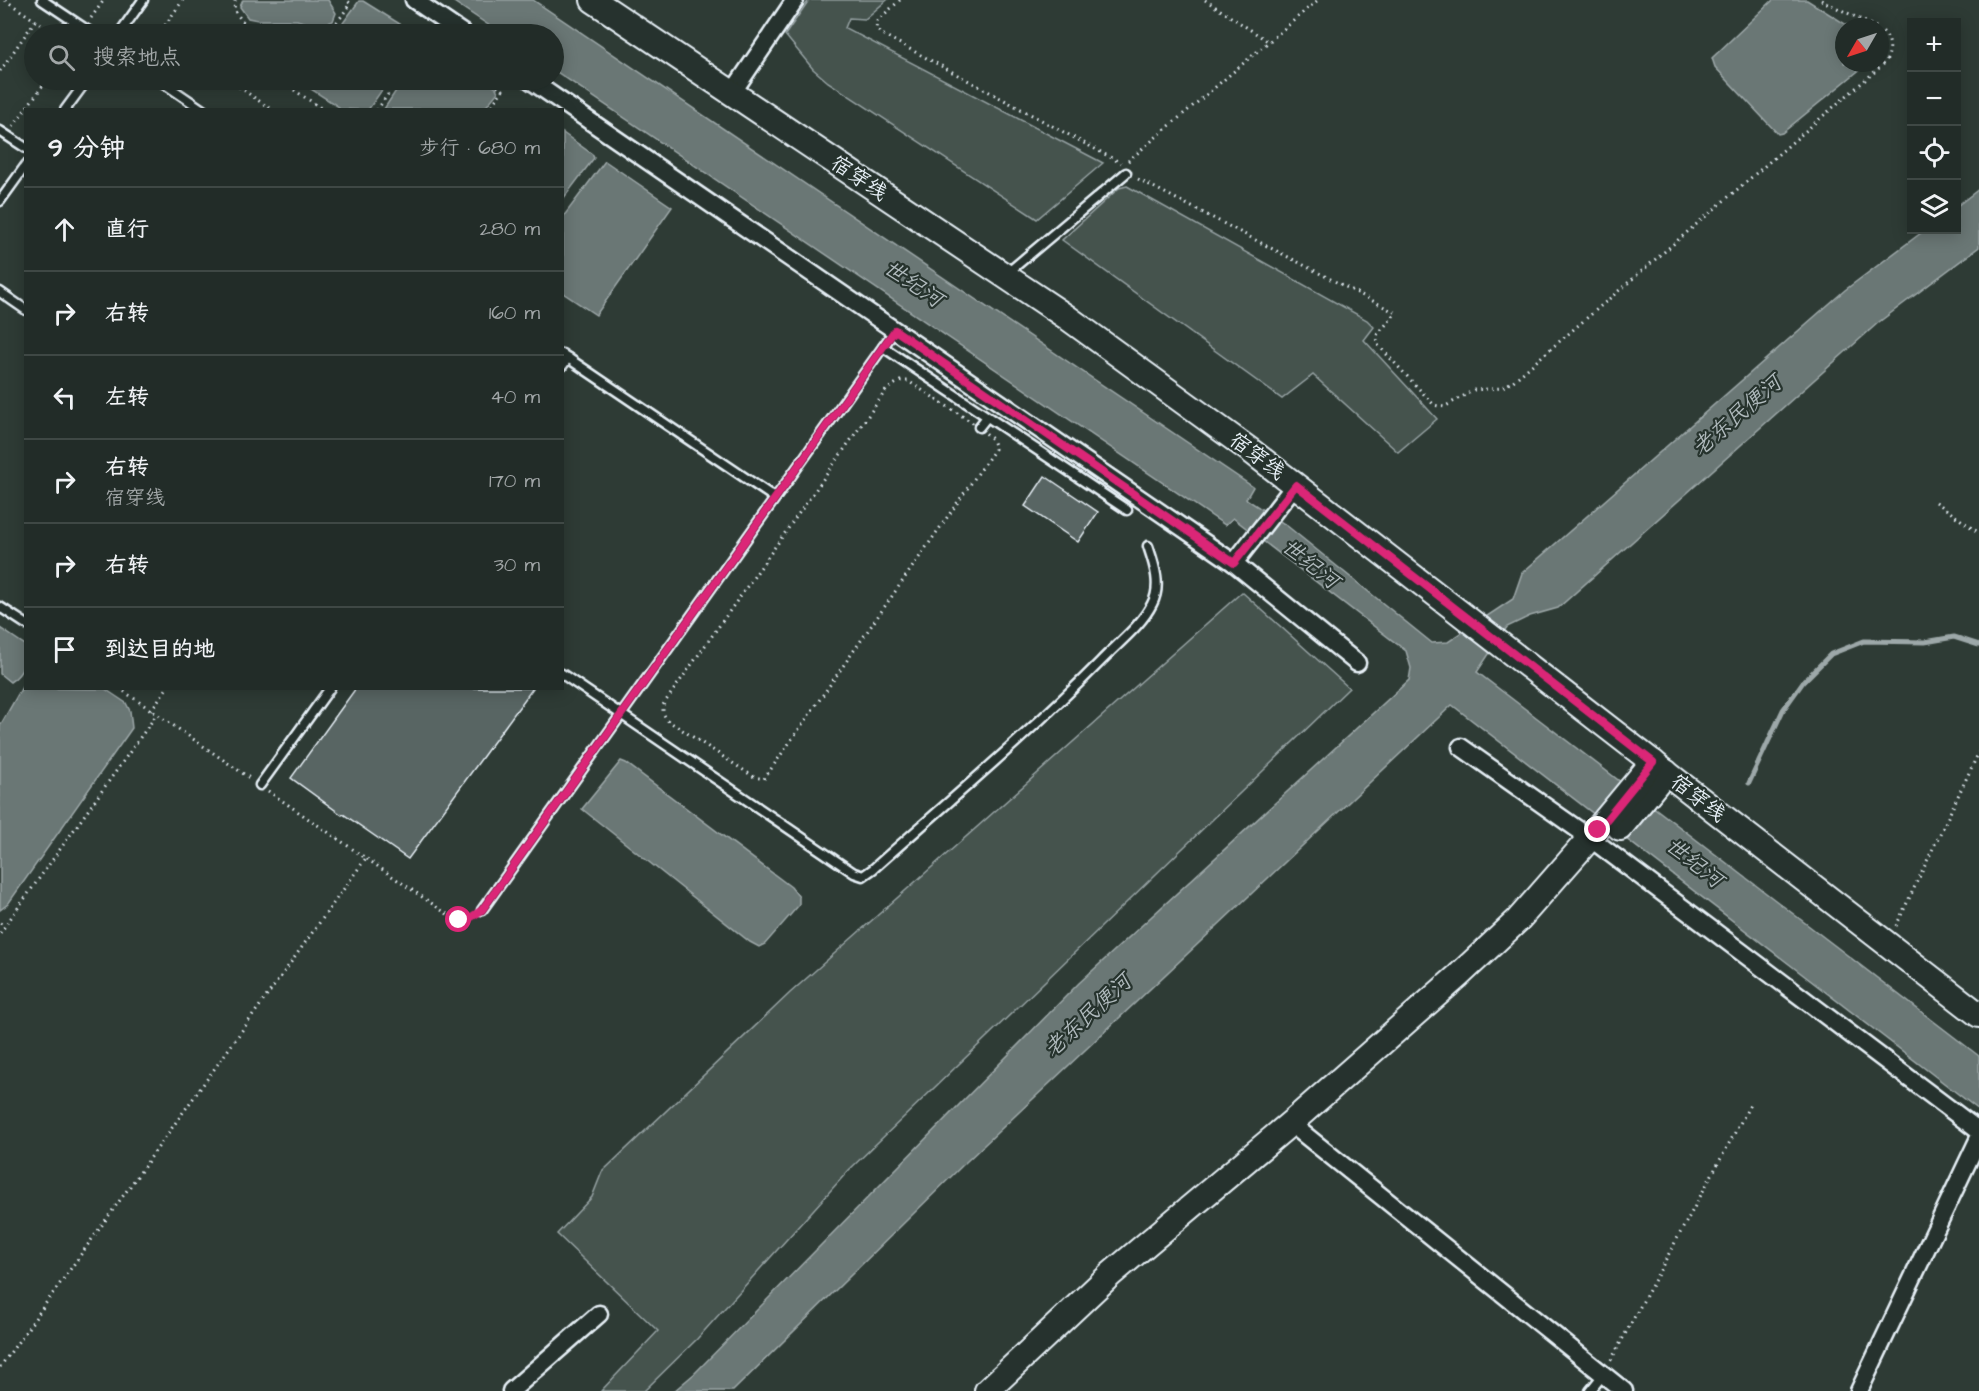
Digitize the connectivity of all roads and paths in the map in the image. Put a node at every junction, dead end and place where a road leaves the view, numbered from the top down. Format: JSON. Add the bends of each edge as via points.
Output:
{"nodes":[{"id":1,"x":5,"y":0,"type":"edge"},
{"id":2,"x":42,"y":0,"type":"edge"},
{"id":3,"x":143,"y":0,"type":"edge"},
{"id":4,"x":183,"y":0,"type":"edge"},
{"id":5,"x":235,"y":0,"type":"edge"},
{"id":6,"x":346,"y":0,"type":"edge"},
{"id":7,"x":414,"y":0,"type":"edge"},
{"id":8,"x":593,"y":0,"type":"edge"},
{"id":9,"x":795,"y":0,"type":"edge"},
{"id":10,"x":900,"y":0,"type":"edge"},
{"id":11,"x":1205,"y":0,"type":"edge"},
{"id":12,"x":1318,"y":0,"type":"edge"},
{"id":13,"x":1821,"y":0,"type":"edge"},
{"id":14,"x":1858,"y":18,"type":"edge"},
{"id":15,"x":35,"y":21,"type":"junction"},
{"id":16,"x":33,"y":24,"type":"edge"},
{"id":17,"x":40,"y":24,"type":"edge"},
{"id":18,"x":78,"y":24,"type":"edge"},
{"id":19,"x":126,"y":24,"type":"edge"},
{"id":20,"x":166,"y":24,"type":"edge"},
{"id":21,"x":250,"y":24,"type":"edge"},
{"id":22,"x":335,"y":24,"type":"edge"},
{"id":23,"x":449,"y":24,"type":"edge"},
{"id":24,"x":24,"y":37,"type":"edge"},
{"id":25,"x":1889,"y":40,"type":"edge"},
{"id":26,"x":1269,"y":42,"type":"junction"},
{"id":27,"x":1889,"y":56,"type":"edge"},
{"id":28,"x":0,"y":71,"type":"edge"},
{"id":29,"x":1874,"y":72,"type":"edge"},
{"id":30,"x":39,"y":90,"type":"edge"},
{"id":31,"x":80,"y":90,"type":"edge"},
{"id":32,"x":174,"y":90,"type":"edge"},
{"id":33,"x":244,"y":90,"type":"edge"},
{"id":34,"x":294,"y":90,"type":"edge"},
{"id":35,"x":391,"y":90,"type":"edge"},
{"id":36,"x":503,"y":90,"type":"edge"},
{"id":37,"x":545,"y":90,"type":"edge"},
{"id":38,"x":732,"y":93,"type":"junction"},
{"id":39,"x":66,"y":108,"type":"edge"},
{"id":40,"x":200,"y":108,"type":"edge"},
{"id":41,"x":269,"y":108,"type":"edge"},
{"id":42,"x":321,"y":108,"type":"edge"},
{"id":43,"x":379,"y":108,"type":"edge"},
{"id":44,"x":490,"y":108,"type":"edge"},
{"id":45,"x":3,"y":133,"type":"edge"},
{"id":46,"x":24,"y":147,"type":"edge"},
{"id":47,"x":24,"y":168,"type":"edge"},
{"id":48,"x":1126,"y":173,"type":"joint"},
{"id":49,"x":0,"y":201,"type":"edge"},
{"id":50,"x":1005,"y":275,"type":"junction"},
{"id":51,"x":0,"y":292,"type":"edge"},
{"id":52,"x":24,"y":309,"type":"edge"},
{"id":53,"x":895,"y":330,"type":"junction"},
{"id":54,"x":883,"y":346,"type":"junction"},
{"id":55,"x":566,"y":356,"type":"edge"},
{"id":56,"x":987,"y":417,"type":"junction"},
{"id":57,"x":979,"y":427,"type":"junction"},
{"id":58,"x":1289,"y":494,"type":"junction"},
{"id":59,"x":775,"y":498,"type":"junction"},
{"id":60,"x":1936,"y":501,"type":"dead end"},
{"id":61,"x":1127,"y":510,"type":"dead end"},
{"id":62,"x":1979,"y":533,"type":"edge"},
{"id":63,"x":1148,"y":546,"type":"dead end"},
{"id":64,"x":1239,"y":556,"type":"junction"},
{"id":65,"x":0,"y":607,"type":"edge"},
{"id":66,"x":24,"y":623,"type":"edge"},
{"id":67,"x":1357,"y":663,"type":"dead end"},
{"id":68,"x":564,"y":675,"type":"edge"},
{"id":69,"x":122,"y":690,"type":"edge"},
{"id":70,"x":166,"y":690,"type":"edge"},
{"id":71,"x":329,"y":690,"type":"edge"},
{"id":72,"x":152,"y":711,"type":"junction"},
{"id":73,"x":157,"y":714,"type":"junction"},
{"id":74,"x":620,"y":714,"type":"junction"},
{"id":75,"x":1461,"y":747,"type":"dead end"},
{"id":76,"x":1979,"y":752,"type":"edge"},
{"id":77,"x":1652,"y":776,"type":"junction"},
{"id":78,"x":260,"y":785,"type":"junction"},
{"id":79,"x":1600,"y":839,"type":"junction"},
{"id":80,"x":366,"y":858,"type":"junction"},
{"id":81,"x":482,"y":910,"type":"joint"},
{"id":82,"x":0,"y":923,"type":"edge"},
{"id":83,"x":5,"y":926,"type":"junction"},
{"id":84,"x":0,"y":933,"type":"edge"},
{"id":85,"x":1887,"y":944,"type":"junction"},
{"id":86,"x":1979,"y":1015,"type":"edge"},
{"id":87,"x":1750,"y":1105,"type":"dead end"},
{"id":88,"x":1296,"y":1126,"type":"junction"},
{"id":89,"x":1979,"y":1131,"type":"edge"},
{"id":90,"x":1979,"y":1138,"type":"edge"},
{"id":91,"x":599,"y":1314,"type":"dead end"},
{"id":92,"x":0,"y":1367,"type":"edge"},
{"id":93,"x":1603,"y":1375,"type":"junction"},
{"id":94,"x":511,"y":1391,"type":"edge"},
{"id":95,"x":987,"y":1391,"type":"edge"},
{"id":96,"x":1003,"y":1391,"type":"edge"},
{"id":97,"x":1590,"y":1391,"type":"edge"},
{"id":98,"x":1624,"y":1391,"type":"edge"},
{"id":99,"x":1859,"y":1391,"type":"edge"}],
"edges":[{"from":1,"to":15,"type":"path"},
{"from":2,"to":18,"type":"lane"},
{"from":3,"to":19,"type":"lane"},
{"from":4,"to":20,"type":"path"},
{"from":5,"to":21,"type":"path","via":[[234,10]]},
{"from":6,"to":22,"type":"path","via":[[350,3]]},
{"from":7,"to":23,"type":"street"},
{"from":8,"to":38,"type":"main road","name":"宿穿线"},
{"from":9,"to":38,"type":"street"},
{"from":10,"to":26,"type":"path","via":[[877,21],[880,33],[1120,161],[1122,166]]},
{"from":11,"to":26,"type":"path"},
{"from":12,"to":26,"type":"path"},
{"from":13,"to":14,"type":"path"},
{"from":15,"to":16,"type":"path"},
{"from":15,"to":17,"type":"path"},
{"from":24,"to":28,"type":"path"},
{"from":25,"to":27,"type":"path"},
{"from":29,"to":48,"type":"path","via":[[1512,382],[1501,388],[1474,390],[1443,407],[1434,405],[1378,345],[1377,335],[1396,313]]},
{"from":30,"to":45,"type":"path"},
{"from":31,"to":39,"type":"lane"},
{"from":32,"to":40,"type":"lane"},
{"from":33,"to":41,"type":"path"},
{"from":34,"to":42,"type":"path"},
{"from":35,"to":43,"type":"path"},
{"from":36,"to":44,"type":"path"},
{"from":37,"to":53,"type":"street"},
{"from":38,"to":50,"type":"main road","name":"宿穿线"},
{"from":45,"to":46,"type":"lane"},
{"from":47,"to":49,"type":"lane"},
{"from":48,"to":50,"type":"lane"},
{"from":50,"to":58,"type":"main road","name":"宿穿线","via":[[1068,318]]},
{"from":51,"to":52,"type":"lane"},
{"from":53,"to":54,"type":"lane"},
{"from":53,"to":64,"type":"street"},
{"from":54,"to":56,"type":"lane"},
{"from":54,"to":59,"type":"lane"},
{"from":55,"to":59,"type":"lane"},
{"from":56,"to":57,"type":"lane"},
{"from":56,"to":61,"type":"lane"},
{"from":57,"to":57,"type":"path","via":[[908,381],[887,389],[663,705],[667,720],[754,777],[764,779],[995,449]]},
{"from":58,"to":64,"type":"street"},
{"from":58,"to":77,"type":"main road","name":"宿穿线"},
{"from":59,"to":74,"type":"lane"},
{"from":60,"to":62,"type":"path"},
{"from":63,"to":74,"type":"lane","via":[[1156,569],[1156,587],[1153,603],[1137,624],[1065,697],[863,876]]},
{"from":64,"to":67,"type":"street"},
{"from":65,"to":66,"type":"lane"},
{"from":68,"to":74,"type":"lane"},
{"from":69,"to":72,"type":"path"},
{"from":70,"to":72,"type":"path"},
{"from":71,"to":78,"type":"lane"},
{"from":72,"to":73,"type":"path"},
{"from":73,"to":78,"type":"path"},
{"from":73,"to":83,"type":"path"},
{"from":74,"to":81,"type":"lane"},
{"from":75,"to":79,"type":"street"},
{"from":76,"to":85,"type":"path"},
{"from":77,"to":79,"type":"main road"},
{"from":77,"to":85,"type":"main road","name":"宿穿线"},
{"from":78,"to":80,"type":"path"},
{"from":79,"to":88,"type":"main road","via":[[1518,921]]},
{"from":79,"to":89,"type":"street"},
{"from":80,"to":81,"type":"path","via":[[450,916],[467,920]]},
{"from":80,"to":92,"type":"path"},
{"from":82,"to":83,"type":"path"},
{"from":83,"to":84,"type":"path"},
{"from":85,"to":86,"type":"main road","name":"宿穿线"},
{"from":87,"to":93,"type":"path"},
{"from":88,"to":93,"type":"street"},
{"from":88,"to":95,"type":"main road","via":[[1111,1274]]},
{"from":88,"to":96,"type":"main road"},
{"from":90,"to":99,"type":"street"},
{"from":91,"to":94,"type":"street"},
{"from":93,"to":97,"type":"lane"},
{"from":93,"to":98,"type":"street"}]}
